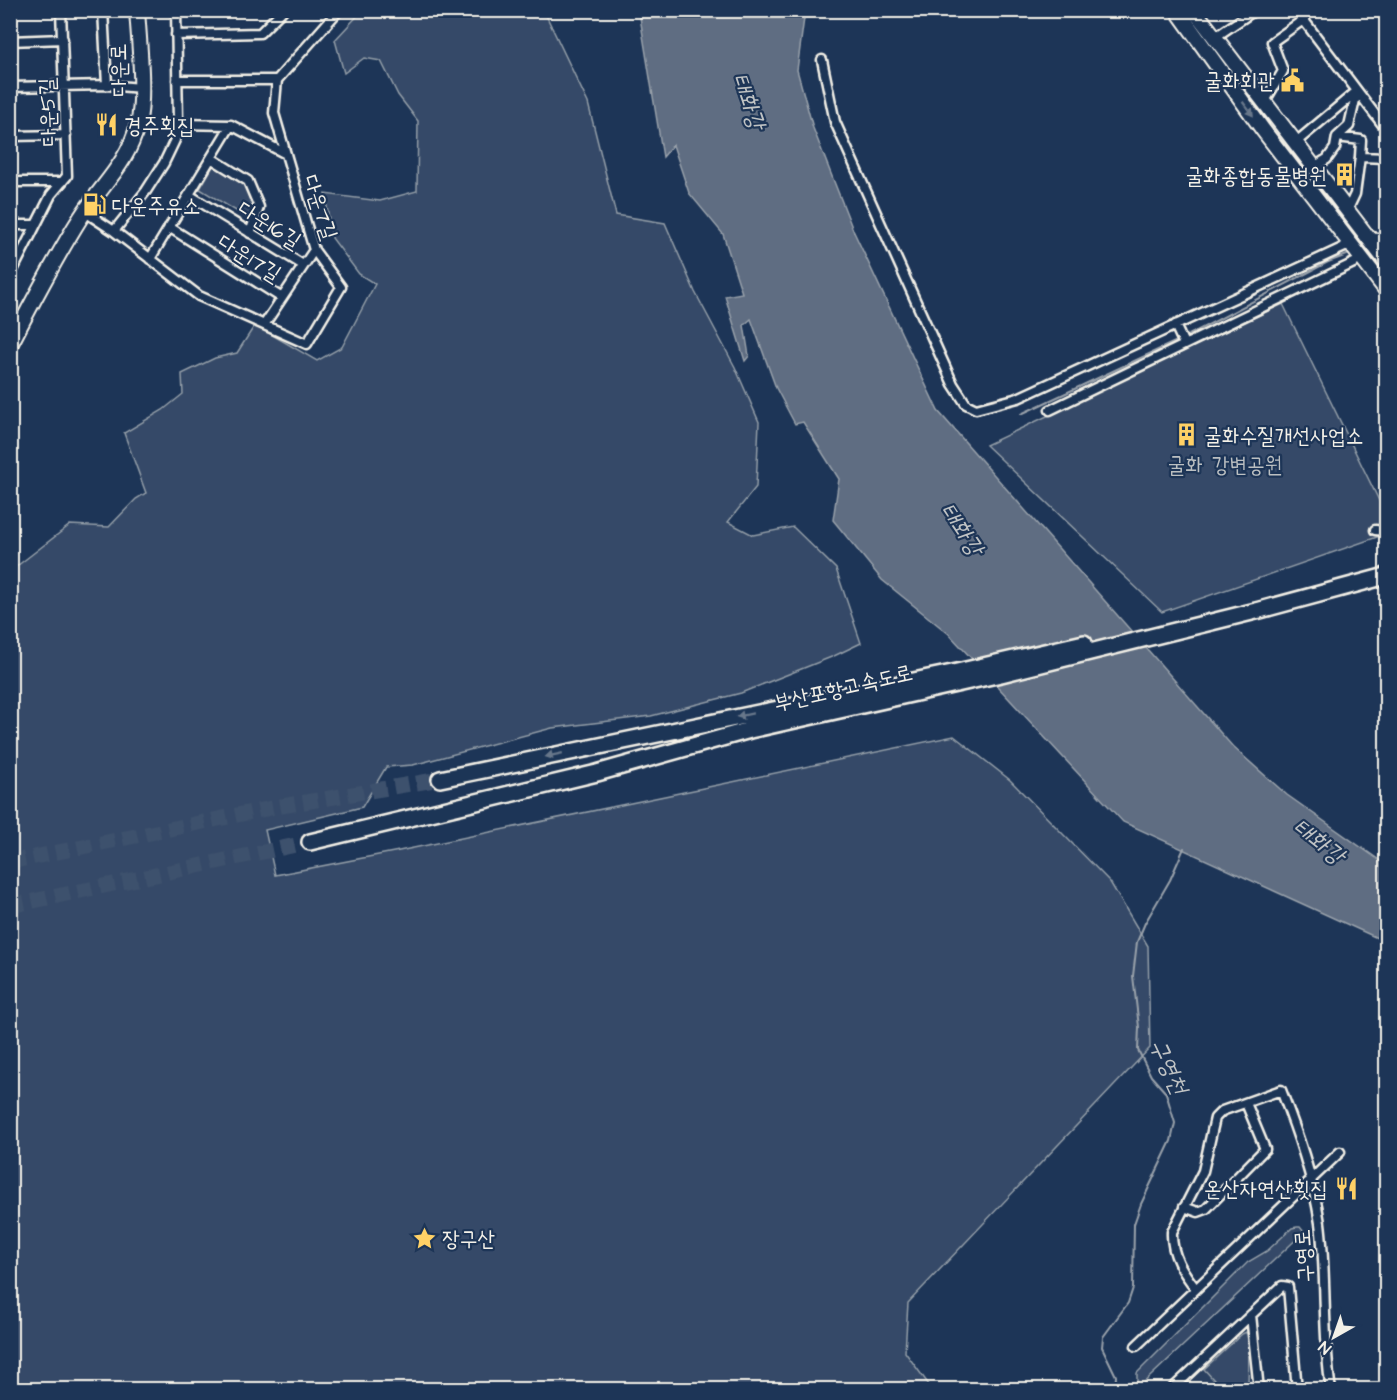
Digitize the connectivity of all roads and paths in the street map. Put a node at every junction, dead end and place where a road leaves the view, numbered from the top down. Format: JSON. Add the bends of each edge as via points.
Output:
{"nodes":[{"id":1,"x":61,"y":10,"type":"edge"},
{"id":2,"x":103,"y":10,"type":"edge"},
{"id":3,"x":137,"y":10,"type":"edge"},
{"id":4,"x":176,"y":10,"type":"edge"},
{"id":5,"x":283,"y":10,"type":"edge"},
{"id":6,"x":339,"y":10,"type":"edge"},
{"id":7,"x":1177,"y":10,"type":"edge"},
{"id":8,"x":1194,"y":10,"type":"edge"},
{"id":9,"x":1255,"y":10,"type":"edge"},
{"id":10,"x":1296,"y":10,"type":"edge"},
{"id":11,"x":1303,"y":20,"type":"junction"},
{"id":12,"x":176,"y":35,"type":"junction"},
{"id":13,"x":1214,"y":38,"type":"junction"},
{"id":14,"x":63,"y":39,"type":"junction"},
{"id":15,"x":10,"y":41,"type":"edge"},
{"id":16,"x":822,"y":60,"type":"dead end"},
{"id":17,"x":177,"y":80,"type":"junction"},
{"id":18,"x":277,"y":80,"type":"junction"},
{"id":19,"x":107,"y":85,"type":"junction"},
{"id":20,"x":65,"y":86,"type":"junction"},
{"id":21,"x":10,"y":87,"type":"edge"},
{"id":22,"x":141,"y":88,"type":"junction"},
{"id":23,"x":1357,"y":91,"type":"junction"},
{"id":24,"x":1264,"y":103,"type":"junction"},
{"id":25,"x":178,"y":124,"type":"junction"},
{"id":26,"x":231,"y":125,"type":"junction"},
{"id":27,"x":1386,"y":129,"type":"edge"},
{"id":28,"x":66,"y":135,"type":"junction"},
{"id":29,"x":10,"y":136,"type":"edge"},
{"id":30,"x":1337,"y":137,"type":"junction"},
{"id":31,"x":1295,"y":143,"type":"junction"},
{"id":32,"x":286,"y":154,"type":"junction"},
{"id":33,"x":1360,"y":157,"type":"junction"},
{"id":34,"x":211,"y":158,"type":"junction"},
{"id":35,"x":1386,"y":158,"type":"edge"},
{"id":36,"x":1314,"y":167,"type":"junction"},
{"id":37,"x":10,"y":182,"type":"edge"},
{"id":38,"x":62,"y":182,"type":"junction"},
{"id":39,"x":189,"y":195,"type":"junction"},
{"id":40,"x":1347,"y":211,"type":"junction"},
{"id":41,"x":85,"y":212,"type":"junction"},
{"id":42,"x":10,"y":225,"type":"edge"},
{"id":43,"x":35,"y":225,"type":"junction"},
{"id":44,"x":169,"y":227,"type":"junction"},
{"id":45,"x":114,"y":231,"type":"junction"},
{"id":46,"x":250,"y":233,"type":"junction"},
{"id":47,"x":1368,"y":237,"type":"junction"},
{"id":48,"x":1386,"y":239,"type":"edge"},
{"id":49,"x":1351,"y":244,"type":"junction"},
{"id":50,"x":314,"y":250,"type":"junction"},
{"id":51,"x":150,"y":259,"type":"junction"},
{"id":52,"x":1362,"y":259,"type":"junction"},
{"id":53,"x":1386,"y":261,"type":"edge"},
{"id":54,"x":303,"y":265,"type":"junction"},
{"id":55,"x":10,"y":276,"type":"edge"},
{"id":56,"x":1386,"y":290,"type":"edge"},
{"id":57,"x":282,"y":298,"type":"junction"},
{"id":58,"x":264,"y":325,"type":"junction"},
{"id":59,"x":1175,"y":325,"type":"junction"},
{"id":60,"x":1184,"y":344,"type":"junction"},
{"id":61,"x":10,"y":345,"type":"edge"},
{"id":62,"x":1050,"y":410,"type":"dead end"},
{"id":63,"x":1375,"y":530,"type":"dead end"},
{"id":64,"x":1386,"y":531,"type":"edge"},
{"id":65,"x":1386,"y":568,"type":"edge"},
{"id":66,"x":1386,"y":576,"type":"edge"},
{"id":67,"x":847,"y":702,"type":"junction"},
{"id":68,"x":440,"y":778,"type":"tunnel mouth"},
{"id":69,"x":310,"y":842,"type":"tunnel mouth"},
{"id":70,"x":1246,"y":1103,"type":"junction"},
{"id":71,"x":1340,"y":1152,"type":"dead end"},
{"id":72,"x":1311,"y":1179,"type":"junction"},
{"id":73,"x":1184,"y":1208,"type":"junction"},
{"id":74,"x":1196,"y":1289,"type":"junction"},
{"id":75,"x":1251,"y":1315,"type":"junction"},
{"id":76,"x":1136,"y":1346,"type":"dead end"},
{"id":77,"x":1257,"y":1388,"type":"edge"},
{"id":78,"x":1171,"y":1389,"type":"edge"},
{"id":79,"x":1297,"y":1389,"type":"edge"},
{"id":80,"x":1331,"y":1389,"type":"edge"}],
"edges":[{"from":1,"to":14,"type":"street","name":"다운5길"},
{"from":2,"to":19,"type":"street"},
{"from":3,"to":22,"type":"main road","name":"다운로"},
{"from":4,"to":12,"type":"street"},
{"from":5,"to":12,"type":"street","via":[[260,33]]},
{"from":6,"to":18,"type":"street"},
{"from":7,"to":49,"type":"main road","one_way":true},
{"from":8,"to":13,"type":"main road"},
{"from":9,"to":13,"type":"street"},
{"from":10,"to":11,"type":"street"},
{"from":11,"to":23,"type":"street"},
{"from":11,"to":24,"type":"street","via":[[1272,42],[1283,70]]},
{"from":12,"to":17,"type":"street"},
{"from":13,"to":24,"type":"main road"},
{"from":14,"to":15,"type":"street"},
{"from":14,"to":20,"type":"street","name":"다운5길"},
{"from":16,"to":59,"type":"street","via":[[835,122],[931,337],[966,404],[976,409],[1018,398]]},
{"from":17,"to":18,"type":"street"},
{"from":17,"to":25,"type":"street"},
{"from":18,"to":32,"type":"street","name":"다운7길","via":[[274,113]]},
{"from":19,"to":20,"type":"street"},
{"from":19,"to":22,"type":"street"},
{"from":20,"to":21,"type":"street"},
{"from":20,"to":28,"type":"street","name":"다운5길"},
{"from":22,"to":41,"type":"main road","name":"다운로","via":[[139,122],[124,161]]},
{"from":23,"to":27,"type":"street"},
{"from":23,"to":30,"type":"street","via":[[1349,126]]},
{"from":23,"to":31,"type":"street"},
{"from":24,"to":31,"type":"main road"},
{"from":25,"to":26,"type":"street"},
{"from":25,"to":45,"type":"street","via":[[164,163]]},
{"from":26,"to":32,"type":"street"},
{"from":26,"to":34,"type":"street"},
{"from":28,"to":29,"type":"street"},
{"from":28,"to":38,"type":"street","name":"다운5길","via":[[67,176]]},
{"from":30,"to":33,"type":"street","via":[[1361,140]]},
{"from":30,"to":36,"type":"street","via":[[1327,159]]},
{"from":31,"to":36,"type":"main road"},
{"from":32,"to":50,"type":"street","name":"다운7길"},
{"from":33,"to":35,"type":"street"},
{"from":33,"to":40,"type":"street","via":[[1355,194]]},
{"from":34,"to":39,"type":"street"},
{"from":34,"to":46,"type":"street","name":"다운17길","via":[[248,181],[259,207]]},
{"from":36,"to":40,"type":"main road"},
{"from":37,"to":38,"type":"street"},
{"from":38,"to":43,"type":"street","name":"다운5길"},
{"from":39,"to":44,"type":"street"},
{"from":39,"to":46,"type":"street","name":"다운16길"},
{"from":40,"to":47,"type":"main road"},
{"from":41,"to":45,"type":"street","name":"다운7길"},
{"from":41,"to":61,"type":"main road","name":"다운로"},
{"from":42,"to":43,"type":"street"},
{"from":43,"to":55,"type":"street","name":"다운5길"},
{"from":44,"to":51,"type":"street"},
{"from":44,"to":57,"type":"street","name":"다운17길"},
{"from":45,"to":51,"type":"street","name":"다운7길"},
{"from":46,"to":54,"type":"street","name":"다운16길"},
{"from":47,"to":48,"type":"street"},
{"from":47,"to":53,"type":"main road"},
{"from":49,"to":52,"type":"main road"},
{"from":49,"to":59,"type":"street"},
{"from":50,"to":54,"type":"street"},
{"from":50,"to":58,"type":"street","name":"다운7길","via":[[341,287],[306,344]]},
{"from":51,"to":58,"type":"street","name":"다운7길","via":[[199,296]]},
{"from":52,"to":56,"type":"main road"},
{"from":52,"to":60,"type":"street"},
{"from":54,"to":57,"type":"street","name":"다운16길"},
{"from":57,"to":58,"type":"street","name":"다운16길"},
{"from":59,"to":60,"type":"street"},
{"from":60,"to":62,"type":"street"},
{"from":63,"to":64,"type":"street"},
{"from":65,"to":67,"type":"highway","name":"부산포항고속도로"},
{"from":66,"to":67,"type":"highway","name":"부산포항고속도로","via":[[1260,610]]},
{"from":67,"to":68,"type":"highway","name":"부산포항고속도로","one_way":true},
{"from":67,"to":69,"type":"highway","name":"부산포항고속도로","via":[[597,773]]},
{"from":70,"to":72,"type":"street","name":"구영로","via":[[1281,1090]]},
{"from":70,"to":73,"type":"street","via":[[1222,1111],[1215,1118],[1203,1171]]},
{"from":70,"to":73,"type":"street","via":[[1265,1149],[1206,1209],[1198,1212]]},
{"from":71,"to":72,"type":"street"},
{"from":72,"to":74,"type":"street"},
{"from":72,"to":80,"type":"street","name":"구영로","via":[[1320,1225]]},
{"from":73,"to":74,"type":"street","via":[[1171,1243],[1181,1268]]},
{"from":74,"to":76,"type":"street"},
{"from":75,"to":77,"type":"street"},
{"from":75,"to":78,"type":"street"},
{"from":75,"to":79,"type":"street","via":[[1282,1286],[1288,1287]]}]}
